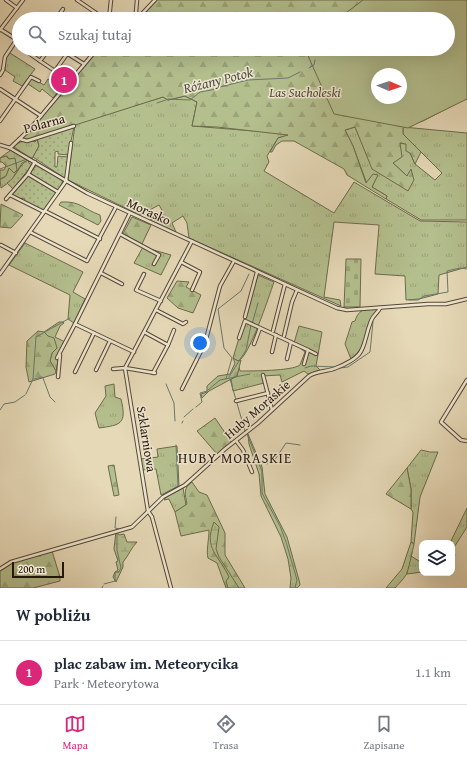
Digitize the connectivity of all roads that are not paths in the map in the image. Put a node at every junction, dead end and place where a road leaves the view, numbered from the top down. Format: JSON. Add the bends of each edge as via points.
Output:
{"nodes":[{"id":1,"x":6,"y":0,"type":"edge"},
{"id":2,"x":23,"y":0,"type":"edge"},
{"id":3,"x":77,"y":0,"type":"edge"},
{"id":4,"x":111,"y":0,"type":"edge"},
{"id":5,"x":137,"y":0,"type":"edge"},
{"id":6,"x":155,"y":0,"type":"edge"},
{"id":7,"x":17,"y":8,"type":"junction"},
{"id":8,"x":14,"y":12,"type":"edge"},
{"id":9,"x":95,"y":12,"type":"edge"},
{"id":10,"x":110,"y":12,"type":"edge"},
{"id":11,"x":136,"y":12,"type":"edge"},
{"id":12,"x":144,"y":12,"type":"edge"},
{"id":13,"x":12,"y":14,"type":"edge"},
{"id":14,"x":0,"y":29,"type":"edge"},
{"id":15,"x":12,"y":36,"type":"edge"},
{"id":16,"x":12,"y":48,"type":"edge"},
{"id":17,"x":33,"y":56,"type":"edge"},
{"id":18,"x":44,"y":56,"type":"edge"},
{"id":19,"x":66,"y":56,"type":"edge"},
{"id":20,"x":70,"y":56,"type":"edge"},
{"id":21,"x":91,"y":56,"type":"edge"},
{"id":22,"x":40,"y":61,"type":"junction"},
{"id":23,"x":84,"y":64,"type":"junction"},
{"id":24,"x":0,"y":75,"type":"edge"},
{"id":25,"x":39,"y":81,"type":"dead end"},
{"id":26,"x":0,"y":89,"type":"edge"},
{"id":27,"x":15,"y":99,"type":"junction"},
{"id":28,"x":41,"y":116,"type":"junction"},
{"id":29,"x":0,"y":121,"type":"edge"},
{"id":30,"x":74,"y":126,"type":"dead end"},
{"id":31,"x":20,"y":139,"type":"junction"},
{"id":32,"x":71,"y":143,"type":"dead end"},
{"id":33,"x":0,"y":145,"type":"edge"},
{"id":34,"x":10,"y":148,"type":"junction"},
{"id":35,"x":35,"y":162,"type":"junction"},
{"id":36,"x":28,"y":174,"type":"junction"},
{"id":37,"x":66,"y":181,"type":"junction"},
{"id":38,"x":58,"y":192,"type":"junction"},
{"id":39,"x":10,"y":195,"type":"junction"},
{"id":40,"x":6,"y":199,"type":"dead end"},
{"id":41,"x":116,"y":206,"type":"junction"},
{"id":42,"x":45,"y":212,"type":"junction"},
{"id":43,"x":130,"y":213,"type":"junction"},
{"id":44,"x":30,"y":232,"type":"junction"},
{"id":45,"x":120,"y":234,"type":"junction"},
{"id":46,"x":100,"y":239,"type":"junction"},
{"id":47,"x":192,"y":241,"type":"junction"},
{"id":48,"x":1,"y":245,"type":"edge"},
{"id":49,"x":16,"y":253,"type":"junction"},
{"id":50,"x":234,"y":261,"type":"junction"},
{"id":51,"x":181,"y":262,"type":"junction"},
{"id":52,"x":154,"y":264,"type":"dead end"},
{"id":53,"x":257,"y":272,"type":"junction"},
{"id":54,"x":101,"y":273,"type":"junction"},
{"id":55,"x":0,"y":274,"type":"edge"},
{"id":56,"x":144,"y":274,"type":"dead end"},
{"id":57,"x":122,"y":284,"type":"dead end"},
{"id":58,"x":285,"y":284,"type":"junction"},
{"id":59,"x":192,"y":290,"type":"dead end"},
{"id":60,"x":298,"y":290,"type":"junction"},
{"id":61,"x":467,"y":299,"type":"edge"},
{"id":62,"x":160,"y":301,"type":"junction"},
{"id":63,"x":380,"y":308,"type":"junction"},
{"id":64,"x":156,"y":310,"type":"junction"},
{"id":65,"x":245,"y":316,"type":"dead end"},
{"id":66,"x":186,"y":322,"type":"dead end"},
{"id":67,"x":75,"y":324,"type":"junction"},
{"id":68,"x":261,"y":328,"type":"junction"},
{"id":69,"x":174,"y":330,"type":"dead end"},
{"id":70,"x":273,"y":331,"type":"dead end"},
{"id":71,"x":144,"y":332,"type":"junction"},
{"id":72,"x":94,"y":333,"type":"junction"},
{"id":73,"x":276,"y":335,"type":"junction"},
{"id":74,"x":284,"y":336,"type":"dead end"},
{"id":75,"x":239,"y":338,"type":"dead end"},
{"id":76,"x":110,"y":341,"type":"junction"},
{"id":77,"x":291,"y":342,"type":"junction"},
{"id":78,"x":254,"y":344,"type":"dead end"},
{"id":79,"x":168,"y":345,"type":"junction"},
{"id":80,"x":308,"y":350,"type":"junction"},
{"id":81,"x":61,"y":352,"type":"junction"},
{"id":82,"x":134,"y":352,"type":"junction"},
{"id":83,"x":272,"y":352,"type":"dead end"},
{"id":84,"x":316,"y":354,"type":"dead end"},
{"id":85,"x":57,"y":358,"type":"dead end"},
{"id":86,"x":288,"y":359,"type":"dead end"},
{"id":87,"x":304,"y":364,"type":"dead end"},
{"id":88,"x":125,"y":368,"type":"junction"},
{"id":89,"x":114,"y":369,"type":"dead end"},
{"id":90,"x":96,"y":370,"type":"dead end"},
{"id":91,"x":75,"y":372,"type":"dead end"},
{"id":92,"x":263,"y":376,"type":"dead end"},
{"id":93,"x":58,"y":377,"type":"dead end"},
{"id":94,"x":467,"y":380,"type":"edge"},
{"id":95,"x":182,"y":389,"type":"dead end"},
{"id":96,"x":268,"y":393,"type":"junction"},
{"id":97,"x":236,"y":401,"type":"dead end"},
{"id":98,"x":272,"y":410,"type":"junction"},
{"id":99,"x":467,"y":441,"type":"edge"},
{"id":100,"x":236,"y":442,"type":"junction"},
{"id":101,"x":252,"y":472,"type":"dead end"},
{"id":102,"x":149,"y":512,"type":"junction"},
{"id":103,"x":0,"y":569,"type":"edge"},
{"id":104,"x":171,"y":588,"type":"edge"}],
"edges":[{"from":1,"to":7,"type":"street"},
{"from":2,"to":7,"type":"street"},
{"from":3,"to":9,"type":"street"},
{"from":4,"to":10,"type":"street"},
{"from":5,"to":11,"type":"street"},
{"from":6,"to":12,"type":"street"},
{"from":7,"to":8,"type":"street"},
{"from":13,"to":14,"type":"street"},
{"from":14,"to":15,"type":"street"},
{"from":16,"to":24,"type":"street","via":[[4,59]]},
{"from":17,"to":22,"type":"street"},
{"from":18,"to":22,"type":"street"},
{"from":19,"to":22,"type":"street","via":[[55,71]]},
{"from":20,"to":23,"type":"street"},
{"from":21,"to":23,"type":"street"},
{"from":23,"to":28,"type":"street"},
{"from":25,"to":27,"type":"street","via":[[31,77]]},
{"from":26,"to":27,"type":"street"},
{"from":27,"to":28,"type":"street"},
{"from":27,"to":29,"type":"street"},
{"from":28,"to":31,"type":"street"},
{"from":30,"to":31,"type":"street","name":"Polarna","via":[[27,141]]},
{"from":31,"to":34,"type":"street"},
{"from":32,"to":37,"type":"street"},
{"from":33,"to":34,"type":"street","name":"Morasko"},
{"from":34,"to":35,"type":"street","name":"Morasko"},
{"from":35,"to":36,"type":"street"},
{"from":35,"to":37,"type":"street","name":"Morasko"},
{"from":36,"to":38,"type":"street"},
{"from":36,"to":39,"type":"street"},
{"from":37,"to":38,"type":"street"},
{"from":37,"to":41,"type":"street","name":"Morasko"},
{"from":38,"to":42,"type":"street"},
{"from":39,"to":40,"type":"street"},
{"from":39,"to":42,"type":"street"},
{"from":41,"to":43,"type":"street","name":"Morasko"},
{"from":41,"to":46,"type":"street"},
{"from":42,"to":44,"type":"street"},
{"from":42,"to":46,"type":"street"},
{"from":43,"to":45,"type":"street"},
{"from":43,"to":47,"type":"street","name":"Morasko"},
{"from":44,"to":46,"type":"street","via":[[88,261]]},
{"from":44,"to":49,"type":"street"},
{"from":45,"to":52,"type":"street","via":[[159,255]]},
{"from":45,"to":54,"type":"street"},
{"from":47,"to":50,"type":"street","name":"Morasko"},
{"from":47,"to":51,"type":"street"},
{"from":48,"to":49,"type":"street"},
{"from":49,"to":55,"type":"street"},
{"from":50,"to":53,"type":"street","name":"Morasko"},
{"from":50,"to":95,"type":"street","via":[[220,286],[205,343]]},
{"from":51,"to":59,"type":"street","via":[[200,272]]},
{"from":51,"to":62,"type":"street"},
{"from":53,"to":58,"type":"street","name":"Morasko"},
{"from":53,"to":65,"type":"street"},
{"from":54,"to":57,"type":"street"},
{"from":54,"to":67,"type":"street"},
{"from":56,"to":62,"type":"street","via":[[136,290]]},
{"from":58,"to":60,"type":"street","name":"Morasko"},
{"from":58,"to":70,"type":"street"},
{"from":60,"to":63,"type":"street","name":"Morasko","via":[[341,309]]},
{"from":60,"to":74,"type":"street","via":[[292,302]]},
{"from":61,"to":63,"type":"street","name":"Morasko","via":[[446,304]]},
{"from":62,"to":64,"type":"street"},
{"from":63,"to":98,"type":"street","name":"Huby Moraskie","via":[[371,322],[364,348],[358,356],[334,369],[313,374]]},
{"from":64,"to":66,"type":"street","via":[[183,324]]},
{"from":64,"to":71,"type":"street"},
{"from":67,"to":72,"type":"street"},
{"from":67,"to":81,"type":"street"},
{"from":68,"to":73,"type":"street"},
{"from":68,"to":75,"type":"street","via":[[244,321]]},
{"from":68,"to":78,"type":"street"},
{"from":69,"to":79,"type":"street"},
{"from":71,"to":79,"type":"street"},
{"from":71,"to":82,"type":"street"},
{"from":72,"to":76,"type":"street"},
{"from":72,"to":91,"type":"street"},
{"from":73,"to":77,"type":"street"},
{"from":73,"to":83,"type":"street"},
{"from":76,"to":82,"type":"street"},
{"from":76,"to":90,"type":"street"},
{"from":77,"to":80,"type":"street"},
{"from":77,"to":86,"type":"street"},
{"from":79,"to":88,"type":"street","via":[[154,373]]},
{"from":80,"to":84,"type":"street"},
{"from":80,"to":87,"type":"street"},
{"from":81,"to":85,"type":"street"},
{"from":81,"to":93,"type":"street"},
{"from":82,"to":88,"type":"street"},
{"from":88,"to":89,"type":"street"},
{"from":88,"to":102,"type":"street","name":"Szklarniowa"},
{"from":92,"to":96,"type":"street"},
{"from":94,"to":99,"type":"street","via":[[441,422],[462,440]]},
{"from":96,"to":97,"type":"street"},
{"from":96,"to":98,"type":"street"},
{"from":98,"to":100,"type":"street","name":"Huby Moraskie"},
{"from":100,"to":101,"type":"street","via":[[243,450]]},
{"from":100,"to":102,"type":"street","name":"Huby Moraskie","via":[[185,485],[165,495]]},
{"from":102,"to":103,"type":"street","name":"Huby Moraskie","via":[[128,529],[114,530],[11,562]]},
{"from":102,"to":104,"type":"street","name":"Szklarniowa"}]}
